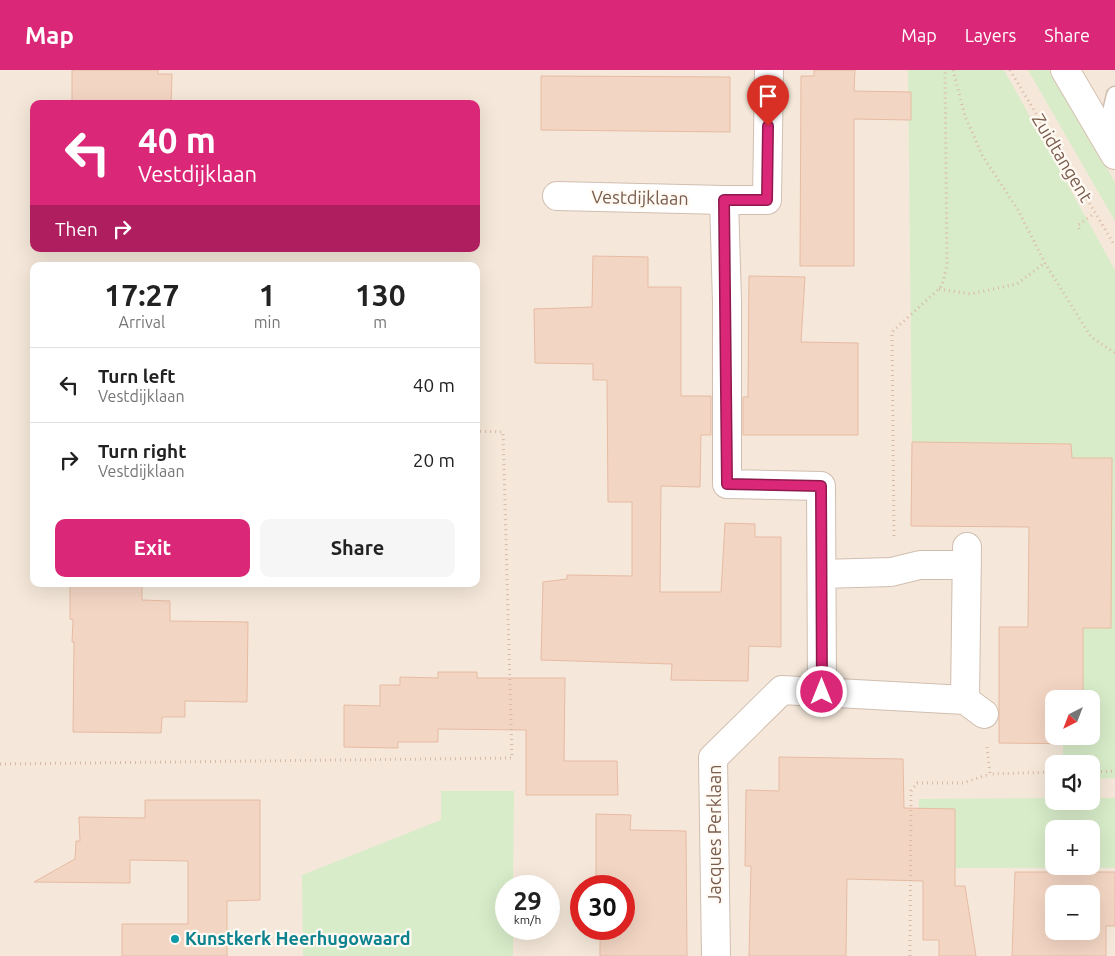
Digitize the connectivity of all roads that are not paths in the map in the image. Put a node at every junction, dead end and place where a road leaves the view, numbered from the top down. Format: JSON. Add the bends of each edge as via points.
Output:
{"nodes":[{"id":1,"x":769,"y":70,"type":"edge"},
{"id":2,"x":1065,"y":70,"type":"edge"},
{"id":3,"x":1115,"y":96,"type":"edge"},
{"id":4,"x":1110,"y":146,"type":"edge"},
{"id":5,"x":557,"y":196,"type":"dead end"},
{"id":6,"x":724,"y":200,"type":"junction"},
{"id":7,"x":822,"y":574,"type":"junction"},
{"id":8,"x":822,"y":692,"type":"junction"},
{"id":9,"x":716,"y":956,"type":"edge"}],
"edges":[{"from":1,"to":6,"type":"street","name":"Vestdijklaan","via":[[767,200]]},
{"from":2,"to":4,"type":"street"},
{"from":3,"to":4,"type":"lane"},
{"from":5,"to":6,"type":"street","name":"Vestdijklaan"},
{"from":6,"to":7,"type":"street","via":[[727,484],[821,486]]},
{"from":7,"to":8,"type":"street"},
{"from":7,"to":8,"type":"street","name":"Jacques Perklaan","via":[[891,572],[967,556],[974,707]]},
{"from":8,"to":9,"type":"street","name":"Jacques Perklaan","via":[[782,690],[713,758]]}]}
